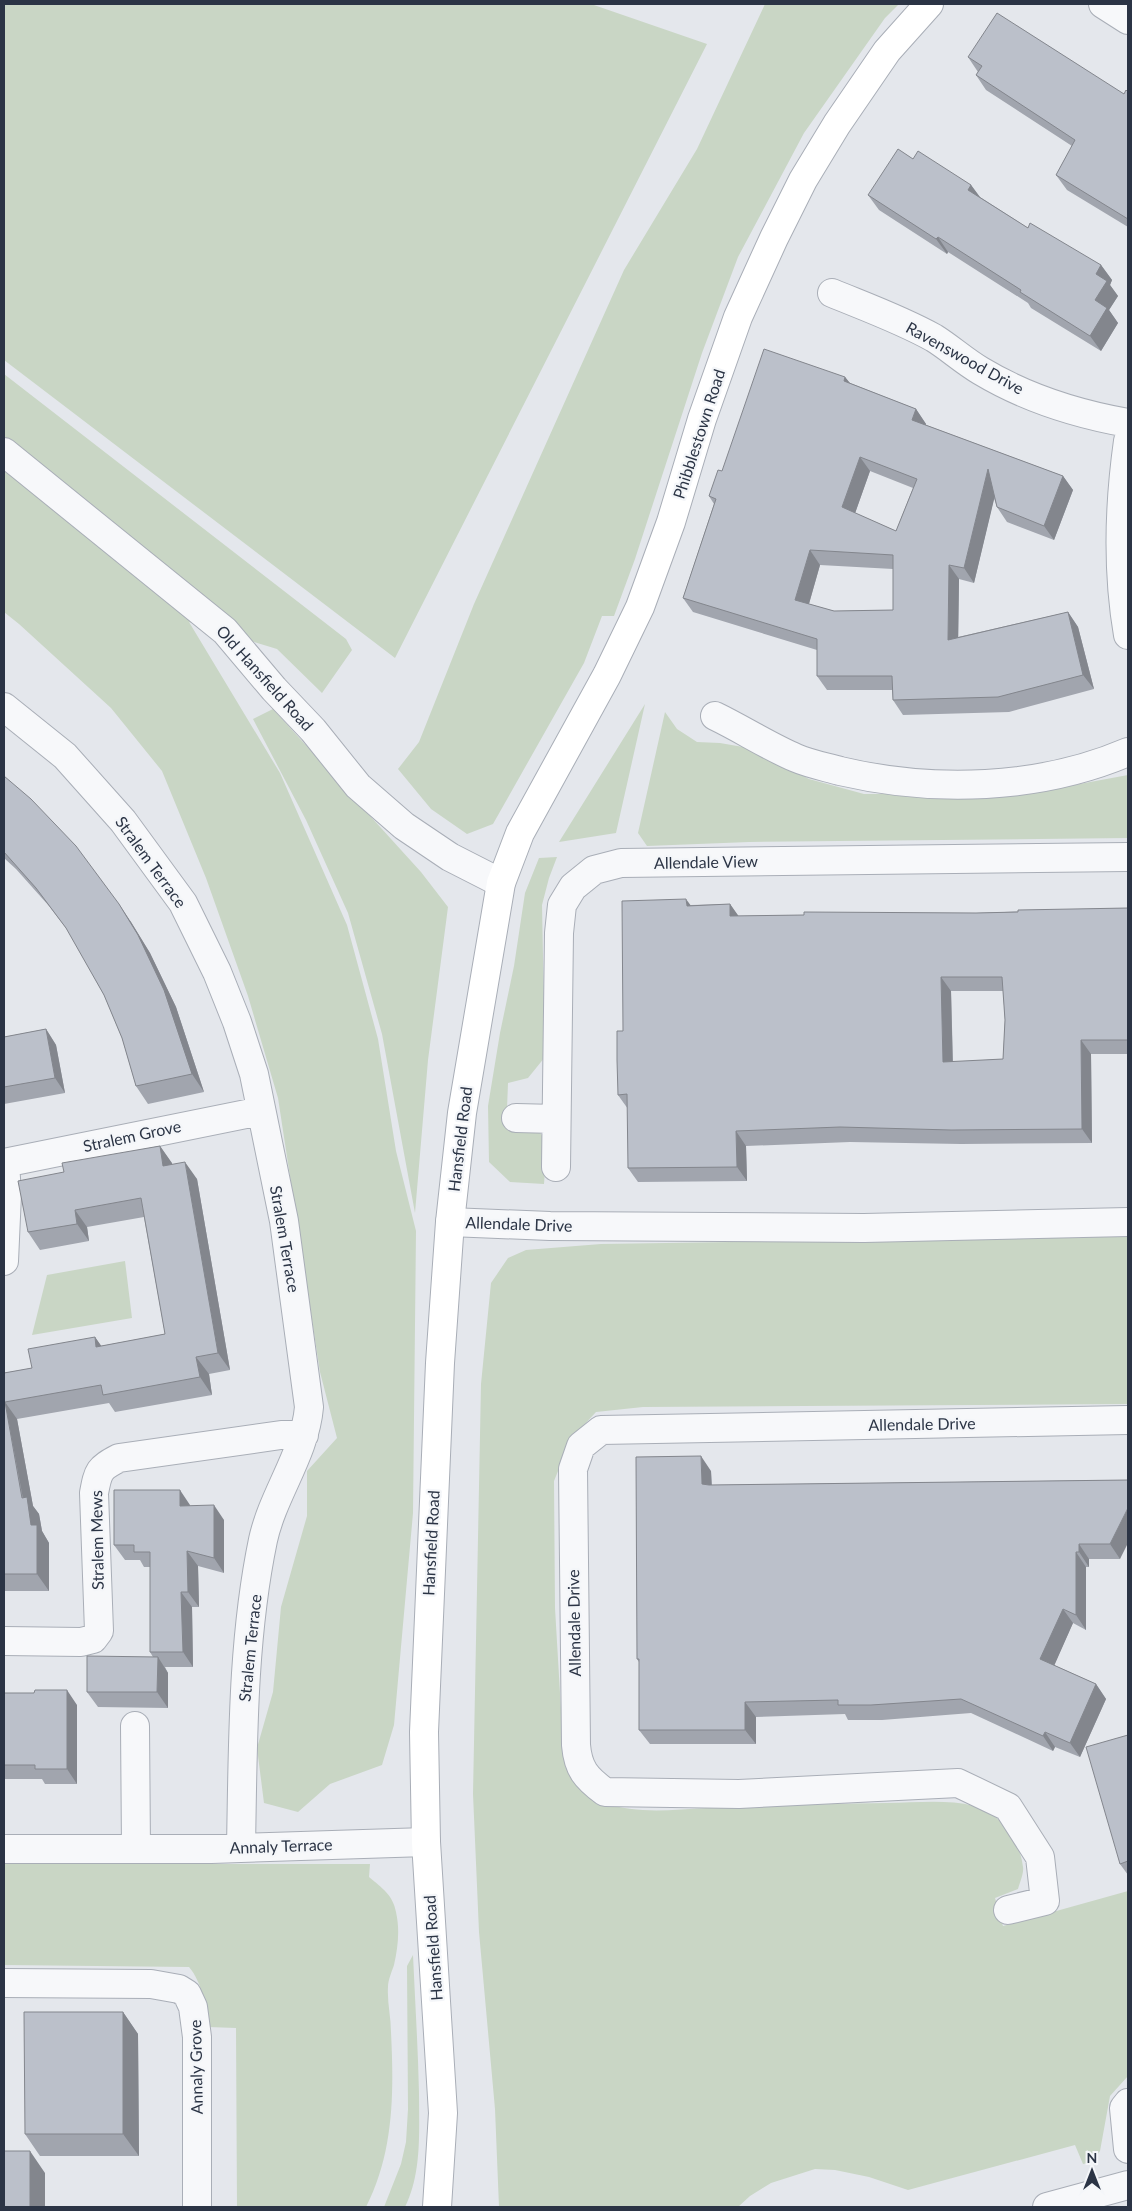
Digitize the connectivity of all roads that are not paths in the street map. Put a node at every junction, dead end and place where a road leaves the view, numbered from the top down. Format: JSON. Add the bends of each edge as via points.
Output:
{"nodes":[{"id":1,"x":929,"y":4,"type":"edge"},
{"id":2,"x":1104,"y":4,"type":"edge"},
{"id":3,"x":1128,"y":20,"type":"edge"},
{"id":4,"x":832,"y":293,"type":"dead end"},
{"id":5,"x":1128,"y":424,"type":"edge"},
{"id":6,"x":1128,"y":440,"type":"edge"},
{"id":7,"x":4,"y":452,"type":"edge"},
{"id":8,"x":1128,"y":635,"type":"edge"},
{"id":9,"x":4,"y":707,"type":"edge"},
{"id":10,"x":715,"y":716,"type":"dead end"},
{"id":11,"x":1128,"y":752,"type":"edge"},
{"id":12,"x":1128,"y":857,"type":"edge"},
{"id":13,"x":501,"y":883,"type":"junction"},
{"id":14,"x":261,"y":1111,"type":"junction"},
{"id":15,"x":516,"y":1118,"type":"dead end"},
{"id":16,"x":556,"y":1119,"type":"junction"},
{"id":17,"x":4,"y":1163,"type":"edge"},
{"id":18,"x":556,"y":1167,"type":"dead end"},
{"id":19,"x":450,"y":1222,"type":"junction"},
{"id":20,"x":1128,"y":1222,"type":"edge"},
{"id":21,"x":4,"y":1261,"type":"edge"},
{"id":22,"x":1128,"y":1420,"type":"edge"},
{"id":23,"x":304,"y":1435,"type":"junction"},
{"id":24,"x":4,"y":1641,"type":"edge"},
{"id":25,"x":135,"y":1726,"type":"dead end"},
{"id":26,"x":426,"y":1842,"type":"junction"},
{"id":27,"x":241,"y":1847,"type":"junction"},
{"id":28,"x":136,"y":1848,"type":"junction"},
{"id":29,"x":4,"y":1849,"type":"edge"},
{"id":30,"x":1008,"y":1910,"type":"dead end"},
{"id":31,"x":4,"y":1983,"type":"edge"},
{"id":32,"x":1128,"y":2103,"type":"edge"},
{"id":33,"x":1128,"y":2149,"type":"edge"},
{"id":34,"x":1128,"y":2185,"type":"edge"},
{"id":35,"x":196,"y":2207,"type":"edge"},
{"id":36,"x":437,"y":2207,"type":"edge"},
{"id":37,"x":1047,"y":2207,"type":"edge"}],
"edges":[{"from":1,"to":13,"type":"street","name":"Phibblestown Road","via":[[887,51],[837,124],[803,180],[774,238],[738,317],[640,607],[607,676],[520,832]]},
{"from":2,"to":3,"type":"street"},
{"from":4,"to":5,"type":"street","name":"Ravenswood Drive","via":[[934,338],[979,370],[1010,387],[1059,406]]},
{"from":6,"to":8,"type":"street","via":[[1120,547],[1122,601]]},
{"from":7,"to":13,"type":"street","name":"Old Hansfield Road","via":[[225,631],[358,786],[404,826],[450,857]]},
{"from":9,"to":14,"type":"street","name":"Stralem Terrace","via":[[65,756],[129,828],[182,903],[217,972],[237,1022],[254,1074]]},
{"from":10,"to":11,"type":"street","via":[[796,758],[889,781],[929,784],[1023,781],[1095,764]]},
{"from":12,"to":16,"type":"street","name":"Allendale View","via":[[621,863],[594,870],[573,887],[562,905]]},
{"from":13,"to":19,"type":"street","name":"Hansfield Road","via":[[469,1064]]},
{"from":14,"to":17,"type":"street","name":"Stralem Grove"},
{"from":14,"to":23,"type":"street","name":"Stralem Terrace","via":[[284,1221],[303,1353],[309,1407]]},
{"from":15,"to":16,"type":"street"},
{"from":16,"to":18,"type":"street","name":"Allendale View"},
{"from":17,"to":21,"type":"street","via":[[8,1194]]},
{"from":19,"to":20,"type":"street","name":"Allendale Drive","via":[[550,1226],[864,1228]]},
{"from":19,"to":26,"type":"street","name":"Hansfield Road","via":[[429,1592],[424,1732]]},
{"from":22,"to":30,"type":"street","name":"Allendale Drive","via":[[601,1430],[581,1446],[573,1469],[576,1745],[578,1763],[590,1782],[605,1792],[740,1794],[958,1783],[1008,1807],[1040,1856],[1045,1901]]},
{"from":23,"to":24,"type":"street","name":"Stralem Mews","via":[[281,1435],[119,1458],[103,1466],[97,1475],[94,1493],[99,1631],[93,1639],[81,1642]]},
{"from":23,"to":27,"type":"street","name":"Stralem Terrace","via":[[264,1538],[251,1616],[244,1709]]},
{"from":25,"to":28,"type":"street"},
{"from":26,"to":27,"type":"street","name":"Annaly Terrace"},
{"from":26,"to":36,"type":"street","name":"Hansfield Road","via":[[443,2113]]},
{"from":27,"to":28,"type":"street","name":"Annaly Terrace"},
{"from":28,"to":29,"type":"street","name":"Annaly Terrace"},
{"from":31,"to":35,"type":"street","name":"Annaly Grove","via":[[151,1984],[187,1994],[194,2007],[197,2037]]},
{"from":32,"to":33,"type":"street","via":[[1124,2108]]},
{"from":34,"to":37,"type":"street"}]}
